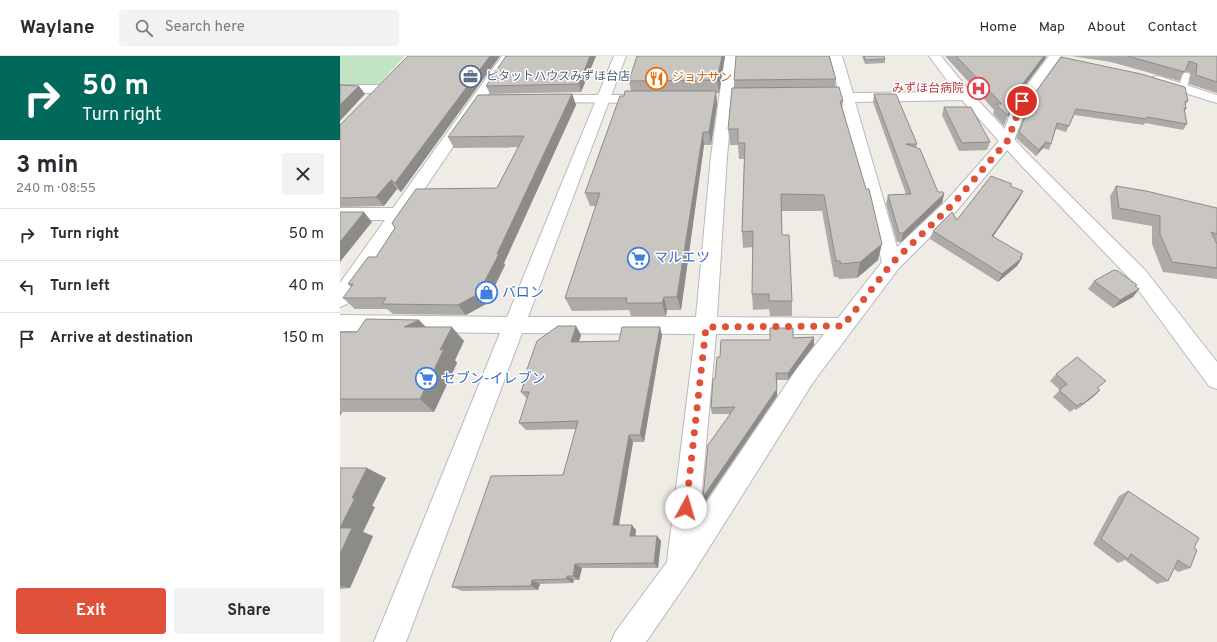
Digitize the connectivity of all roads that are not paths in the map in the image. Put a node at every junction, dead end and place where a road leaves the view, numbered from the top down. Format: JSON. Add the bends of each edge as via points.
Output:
{"nodes":[{"id":1,"x":508,"y":56,"type":"edge"},
{"id":2,"x":620,"y":56,"type":"edge"},
{"id":3,"x":731,"y":56,"type":"edge"},
{"id":4,"x":836,"y":56,"type":"edge"},
{"id":5,"x":935,"y":56,"type":"edge"},
{"id":6,"x":1054,"y":56,"type":"edge"},
{"id":7,"x":1069,"y":60,"type":"edge"},
{"id":8,"x":1186,"y":74,"type":"edge"},
{"id":9,"x":1148,"y":77,"type":"edge"},
{"id":10,"x":391,"y":78,"type":"edge"},
{"id":11,"x":1183,"y":88,"type":"junction"},
{"id":12,"x":340,"y":89,"type":"edge"},
{"id":13,"x":381,"y":89,"type":"junction"},
{"id":14,"x":966,"y":96,"type":"junction"},
{"id":15,"x":604,"y":98,"type":"junction"},
{"id":16,"x":802,"y":98,"type":"edge"},
{"id":17,"x":848,"y":98,"type":"junction"},
{"id":18,"x":533,"y":99,"type":"edge"},
{"id":19,"x":665,"y":99,"type":"edge"},
{"id":20,"x":1217,"y":99,"type":"edge"},
{"id":21,"x":366,"y":104,"type":"edge"},
{"id":22,"x":1008,"y":140,"type":"junction"},
{"id":23,"x":340,"y":214,"type":"edge"},
{"id":24,"x":399,"y":214,"type":"junction"},
{"id":25,"x":892,"y":263,"type":"junction"},
{"id":26,"x":340,"y":299,"type":"edge"},
{"id":27,"x":340,"y":323,"type":"edge"},
{"id":28,"x":513,"y":325,"type":"junction"},
{"id":29,"x":843,"y":326,"type":"junction"},
{"id":30,"x":706,"y":327,"type":"junction"},
{"id":31,"x":1217,"y":379,"type":"edge"},
{"id":32,"x":680,"y":568,"type":"junction"},
{"id":33,"x":390,"y":642,"type":"edge"},
{"id":34,"x":627,"y":642,"type":"edge"}],
"edges":[{"from":1,"to":24,"type":"street","via":[[486,100]]},
{"from":2,"to":15,"type":"street"},
{"from":3,"to":30,"type":"street","via":[[718,156]]},
{"from":4,"to":17,"type":"street"},
{"from":5,"to":14,"type":"street"},
{"from":6,"to":7,"type":"street"},
{"from":6,"to":22,"type":"street","via":[[1022,101]]},
{"from":8,"to":11,"type":"lane"},
{"from":9,"to":11,"type":"street"},
{"from":10,"to":13,"type":"street"},
{"from":11,"to":20,"type":"street"},
{"from":12,"to":13,"type":"street"},
{"from":13,"to":21,"type":"street"},
{"from":14,"to":17,"type":"street"},
{"from":14,"to":22,"type":"street"},
{"from":15,"to":18,"type":"street"},
{"from":15,"to":19,"type":"street"},
{"from":15,"to":28,"type":"street"},
{"from":16,"to":17,"type":"street"},
{"from":17,"to":25,"type":"street"},
{"from":22,"to":25,"type":"street","via":[[953,204]]},
{"from":22,"to":31,"type":"street","via":[[1138,275]]},
{"from":23,"to":24,"type":"street"},
{"from":24,"to":26,"type":"street"},
{"from":25,"to":29,"type":"street"},
{"from":27,"to":28,"type":"street"},
{"from":28,"to":30,"type":"street"},
{"from":28,"to":33,"type":"street"},
{"from":29,"to":30,"type":"street"},
{"from":29,"to":32,"type":"street","via":[[806,374]]},
{"from":30,"to":32,"type":"street"},
{"from":32,"to":34,"type":"street"}]}
